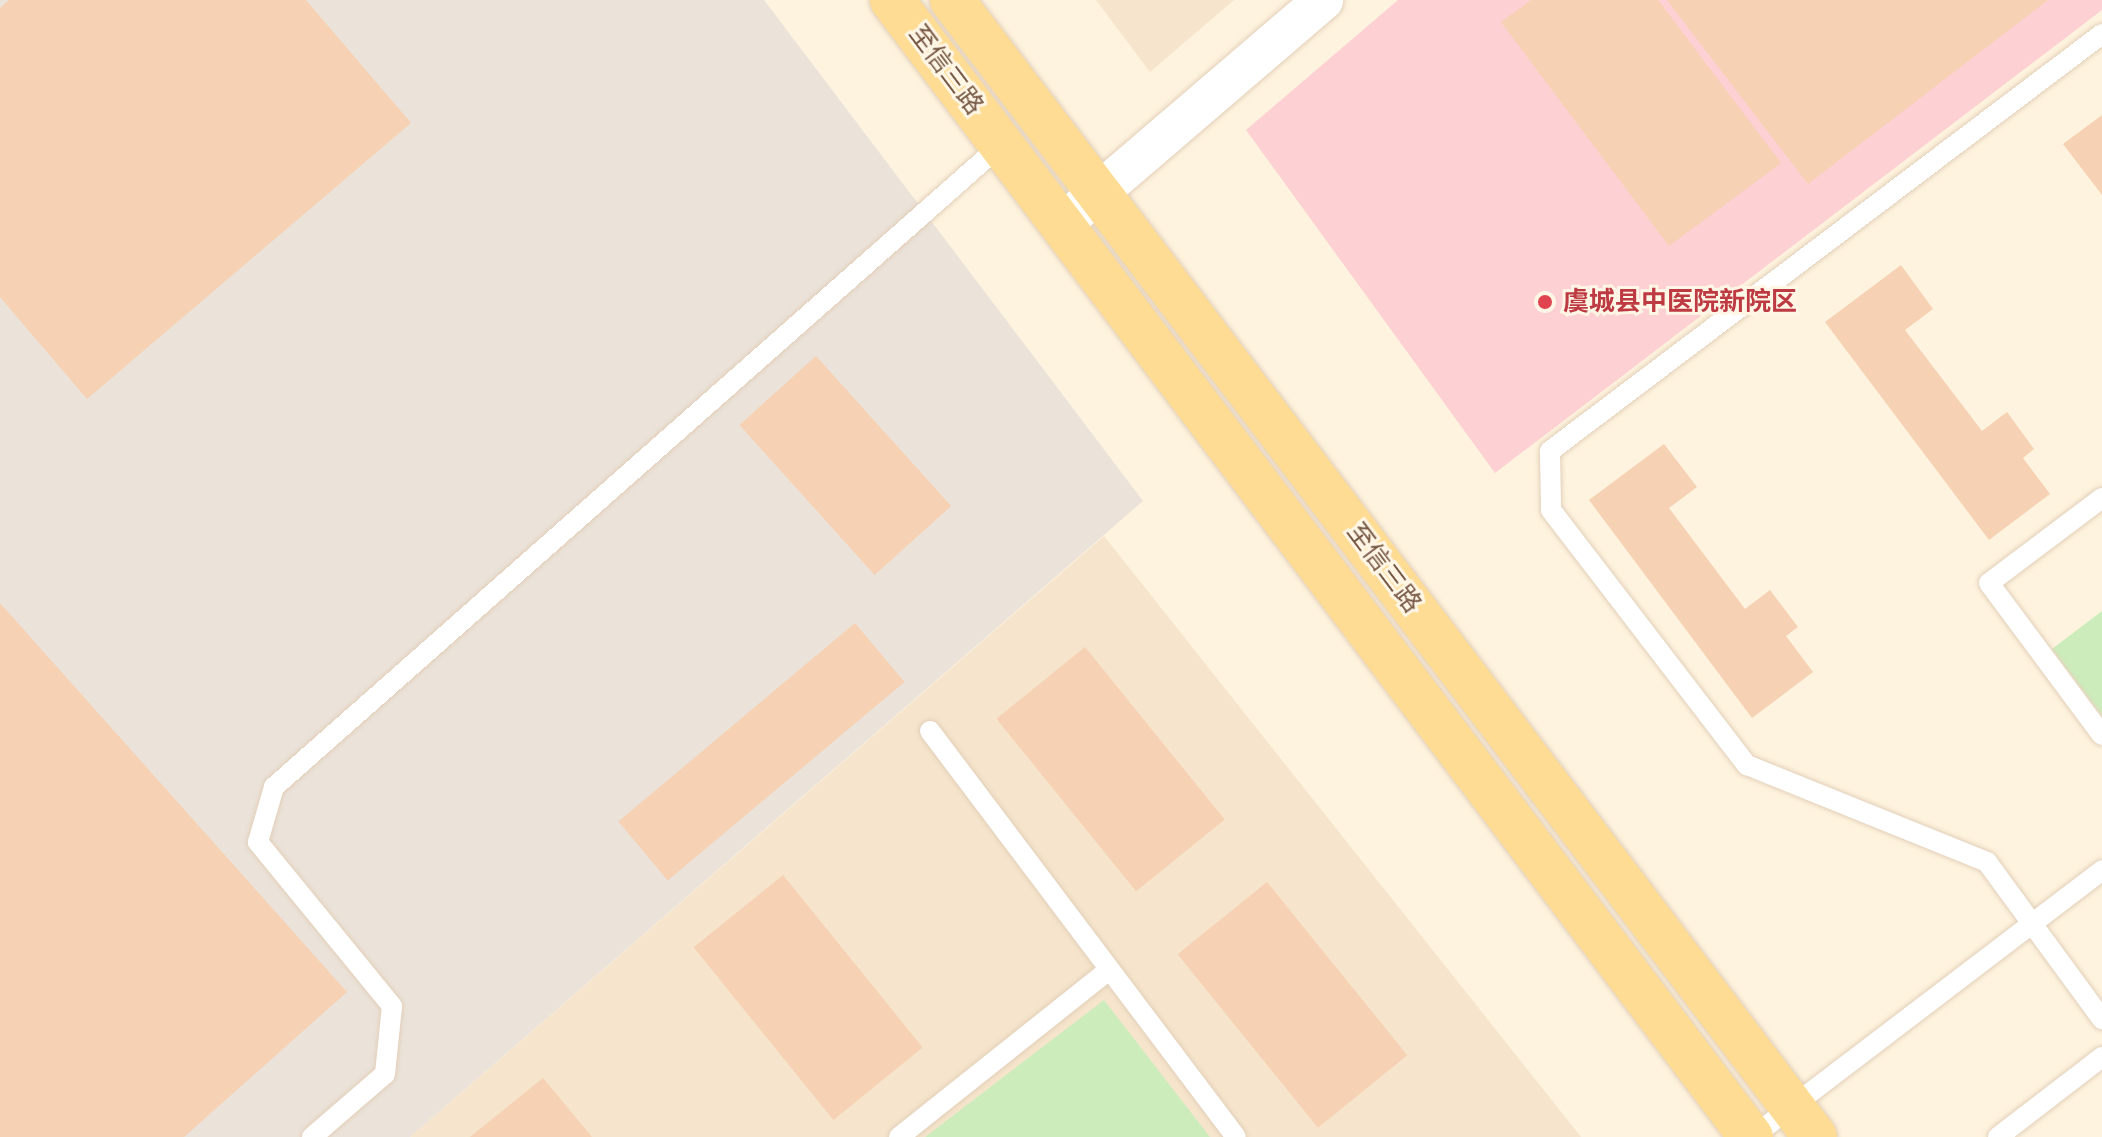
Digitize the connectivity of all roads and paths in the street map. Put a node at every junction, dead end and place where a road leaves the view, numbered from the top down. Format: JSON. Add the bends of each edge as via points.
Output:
{"nodes":[{"id":1,"x":892,"y":0,"type":"edge"},
{"id":2,"x":952,"y":0,"type":"edge"},
{"id":3,"x":1323,"y":0,"type":"edge"},
{"id":4,"x":2102,"y":34,"type":"edge"},
{"id":5,"x":1002,"y":144,"type":"junction"},
{"id":6,"x":1098,"y":193,"type":"junction"},
{"id":7,"x":1062,"y":224,"type":"junction"},
{"id":8,"x":2102,"y":498,"type":"edge"},
{"id":9,"x":930,"y":731,"type":"dead end"},
{"id":10,"x":2102,"y":735,"type":"edge"},
{"id":11,"x":2102,"y":870,"type":"edge"},
{"id":12,"x":2032,"y":924,"type":"junction"},
{"id":13,"x":1109,"y":970,"type":"junction"},
{"id":14,"x":2102,"y":1019,"type":"edge"},
{"id":15,"x":2102,"y":1057,"type":"edge"},
{"id":16,"x":1804,"y":1122,"type":"edge"},
{"id":17,"x":312,"y":1137,"type":"edge"},
{"id":18,"x":899,"y":1137,"type":"edge"},
{"id":19,"x":1236,"y":1137,"type":"edge"},
{"id":20,"x":1752,"y":1137,"type":"edge"},
{"id":21,"x":1998,"y":1137,"type":"edge"}],
"edges":[{"from":1,"to":5,"type":"main road","name":"至信三路"},
{"from":2,"to":6,"type":"main road","name":"至信三路"},
{"from":3,"to":6,"type":"street"},
{"from":4,"to":12,"type":"lane","via":[[1550,451],[1551,510],[1747,765],[1987,862]]},
{"from":5,"to":7,"type":"main road","name":"至信三路"},
{"from":5,"to":17,"type":"lane","via":[[274,787],[258,842],[392,1006],[385,1074]]},
{"from":6,"to":7,"type":"street"},
{"from":6,"to":16,"type":"main road","name":"至信三路"},
{"from":7,"to":20,"type":"main road","name":"至信三路"},
{"from":8,"to":10,"type":"lane","via":[[1989,583]]},
{"from":9,"to":13,"type":"lane"},
{"from":11,"to":12,"type":"lane"},
{"from":12,"to":14,"type":"lane"},
{"from":12,"to":16,"type":"lane"},
{"from":13,"to":18,"type":"lane"},
{"from":13,"to":19,"type":"lane"},
{"from":15,"to":21,"type":"lane"},
{"from":16,"to":20,"type":"lane"}]}
